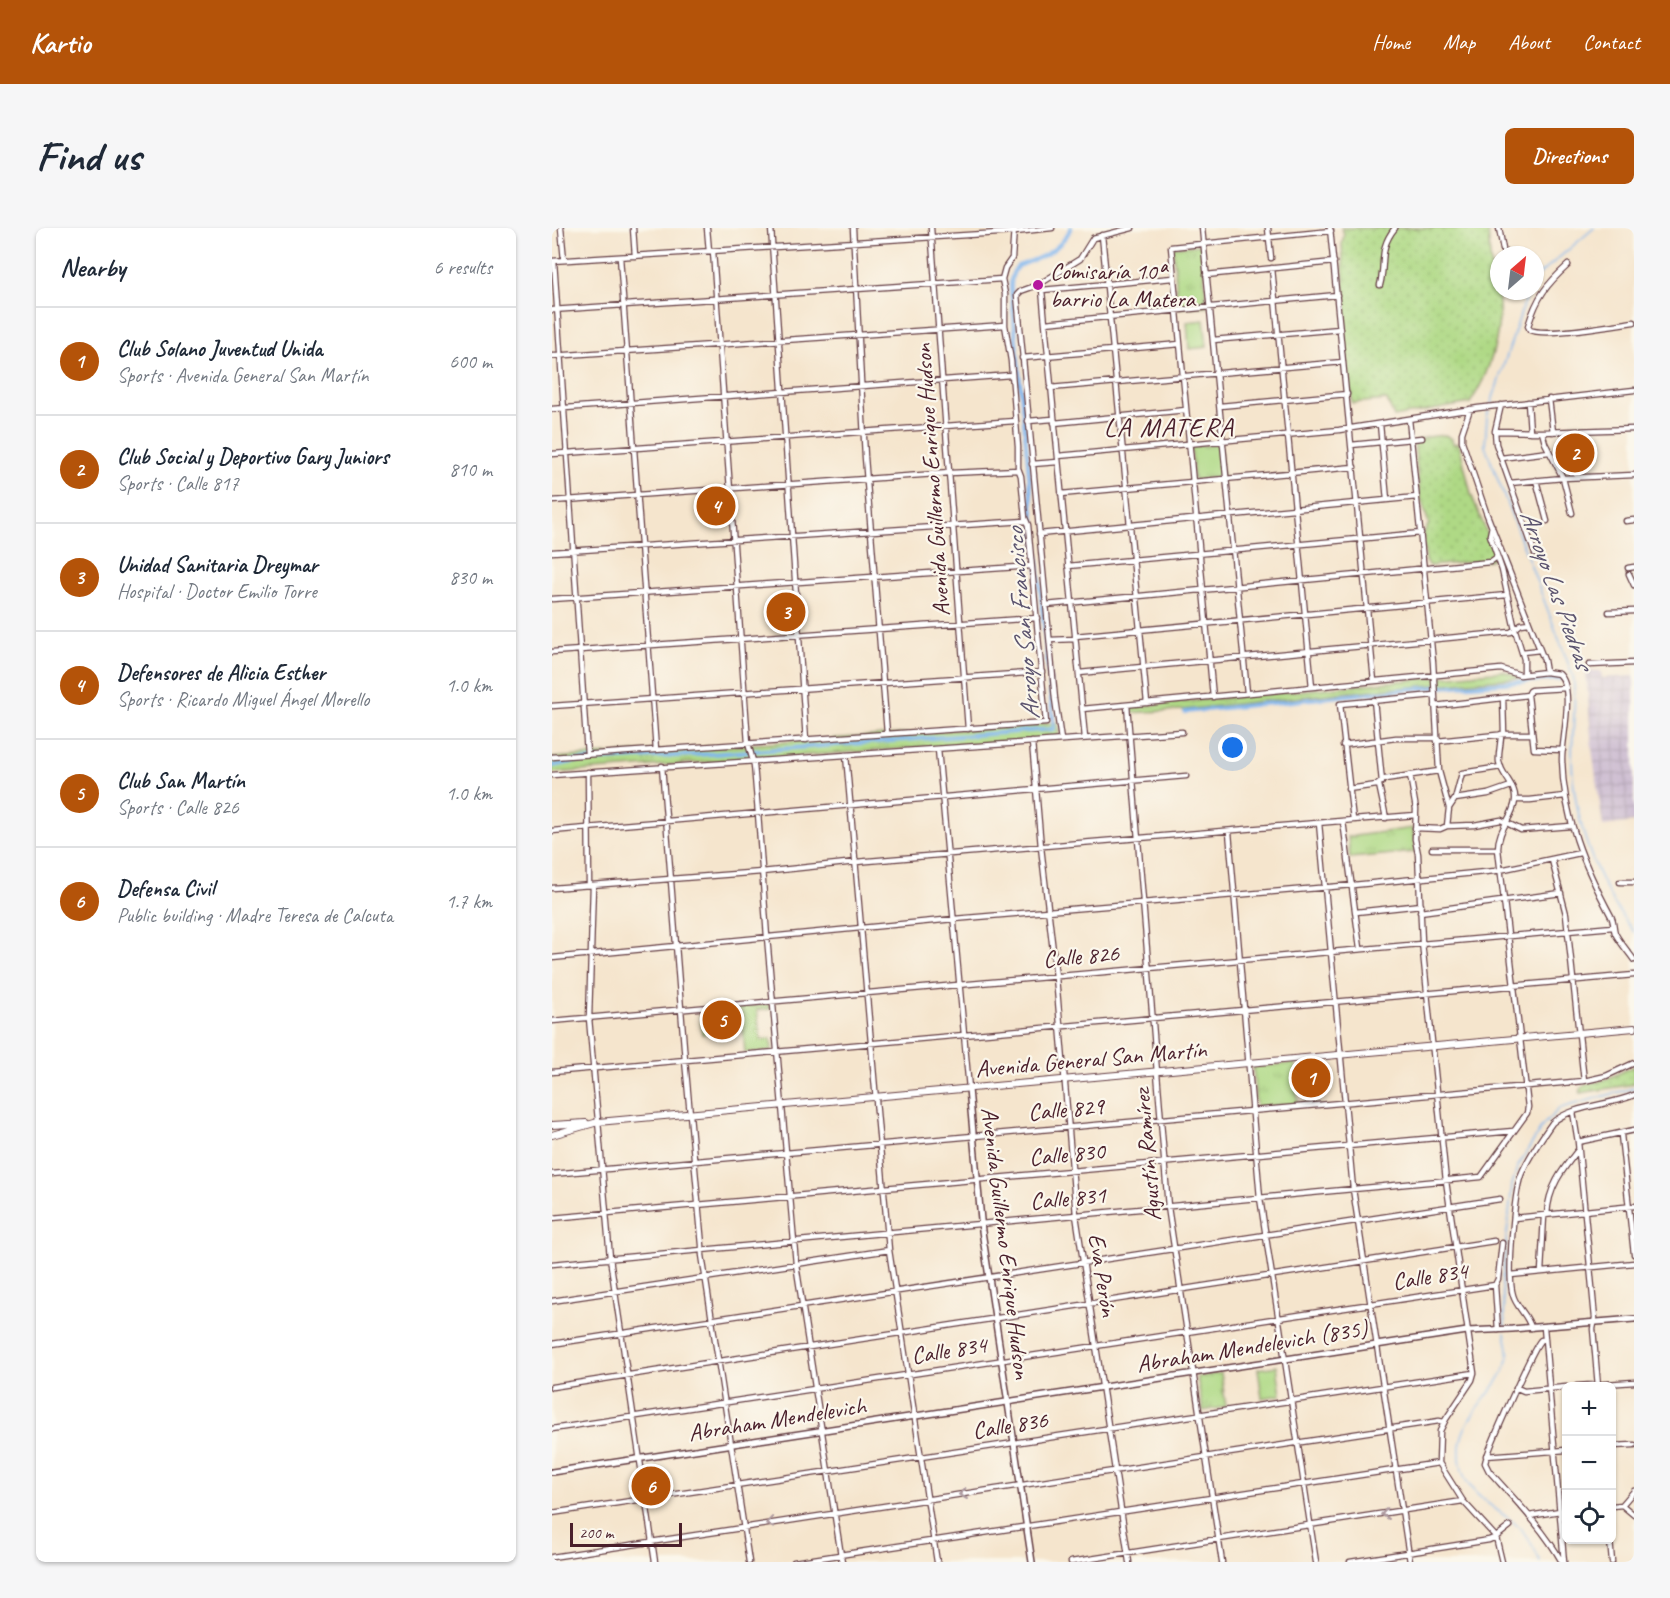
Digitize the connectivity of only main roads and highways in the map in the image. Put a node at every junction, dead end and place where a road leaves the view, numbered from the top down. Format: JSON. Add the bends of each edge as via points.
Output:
{"nodes":[{"id":1,"x":1634,"y":1028,"type":"edge"},
{"id":2,"x":598,"y":1122,"type":"junction"},
{"id":3,"x":552,"y":1125,"type":"edge"},
{"id":4,"x":552,"y":1135,"type":"edge"}],
"edges":[{"from":1,"to":2,"type":"main road","name":"Avenida General San Martín"},
{"from":2,"to":3,"type":"main road"},
{"from":2,"to":4,"type":"main road","name":"Avenida General San Martín"}]}
